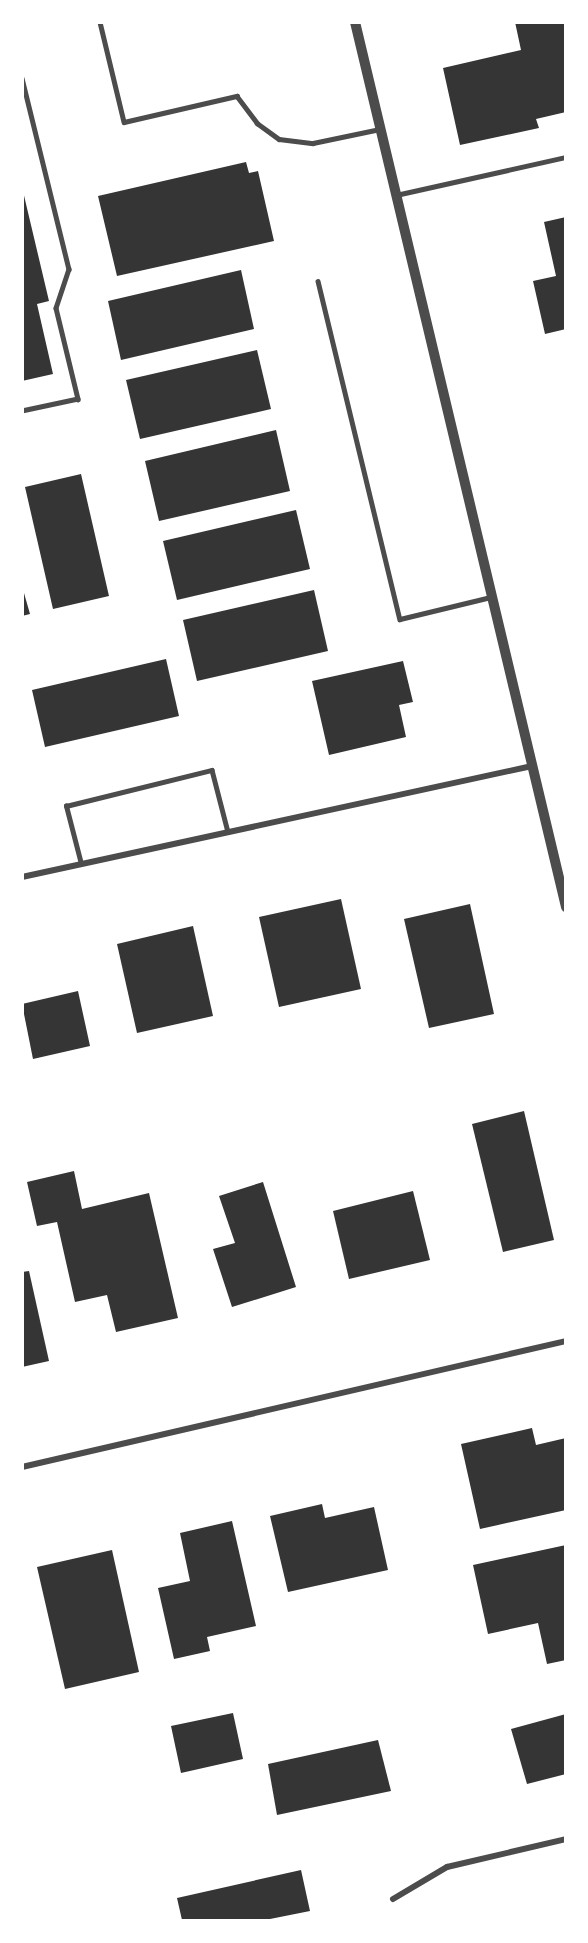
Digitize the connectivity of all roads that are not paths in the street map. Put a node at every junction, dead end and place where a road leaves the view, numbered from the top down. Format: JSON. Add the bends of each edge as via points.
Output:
{"nodes":[{"id":1,"x":100,"y":22,"type":"edge"},
{"id":2,"x":355,"y":22,"type":"edge"},
{"id":3,"x":22,"y":78,"type":"edge"},
{"id":4,"x":31,"y":112,"type":"junction"},
{"id":5,"x":22,"y":113,"type":"edge"},
{"id":6,"x":380,"y":129,"type":"junction"},
{"id":7,"x":566,"y":157,"type":"edge"},
{"id":8,"x":396,"y":195,"type":"junction"},
{"id":9,"x":318,"y":281,"type":"dead end"},
{"id":10,"x":22,"y":411,"type":"edge"},
{"id":11,"x":491,"y":597,"type":"junction"},
{"id":12,"x":532,"y":766,"type":"junction"},
{"id":13,"x":228,"y":832,"type":"junction"},
{"id":14,"x":81,"y":864,"type":"junction"},
{"id":15,"x":22,"y":877,"type":"edge"},
{"id":16,"x":566,"y":907,"type":"edge"},
{"id":17,"x":566,"y":1341,"type":"edge"},
{"id":18,"x":22,"y":1467,"type":"edge"},
{"id":19,"x":566,"y":1839,"type":"edge"},
{"id":20,"x":393,"y":1899,"type":"dead end"}],
"edges":[{"from":1,"to":6,"type":"lane","via":[[124,122],[237,96],[257,123],[279,139],[313,143]]},
{"from":2,"to":6,"type":"street"},
{"from":3,"to":4,"type":"lane"},
{"from":4,"to":5,"type":"lane"},
{"from":4,"to":10,"type":"lane","via":[[69,269],[56,308],[78,399]]},
{"from":6,"to":8,"type":"street"},
{"from":7,"to":8,"type":"lane"},
{"from":8,"to":11,"type":"street"},
{"from":9,"to":11,"type":"lane","via":[[400,619]]},
{"from":11,"to":12,"type":"street"},
{"from":12,"to":13,"type":"street"},
{"from":12,"to":16,"type":"street"},
{"from":13,"to":14,"type":"street"},
{"from":13,"to":14,"type":"lane","via":[[212,770],[66,806]]},
{"from":14,"to":15,"type":"street"},
{"from":17,"to":18,"type":"street"},
{"from":19,"to":20,"type":"street","via":[[447,1867]]}]}
